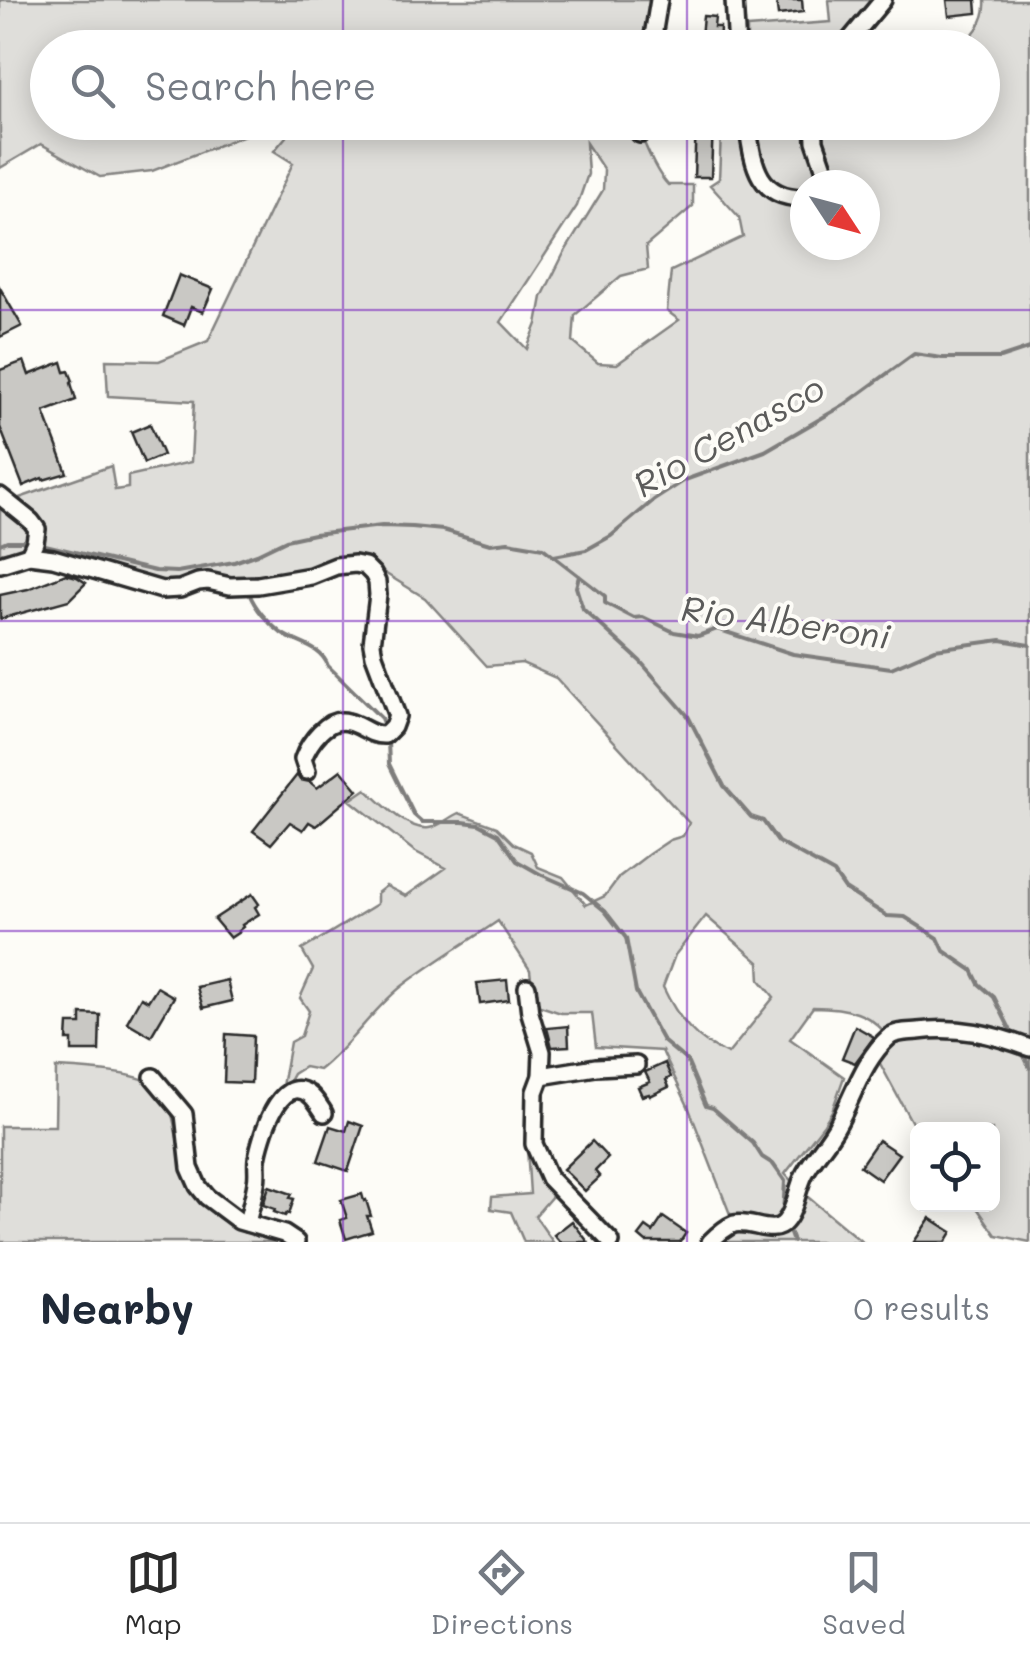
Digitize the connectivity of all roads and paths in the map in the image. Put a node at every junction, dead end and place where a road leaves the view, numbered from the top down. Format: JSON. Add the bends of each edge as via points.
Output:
{"nodes":[{"id":1,"x":659,"y":0,"type":"edge"},
{"id":2,"x":734,"y":0,"type":"edge"},
{"id":3,"x":883,"y":0,"type":"edge"},
{"id":4,"x":654,"y":30,"type":"edge"},
{"id":5,"x":736,"y":30,"type":"edge"},
{"id":6,"x":858,"y":30,"type":"edge"},
{"id":7,"x":750,"y":140,"type":"edge"},
{"id":8,"x":815,"y":140,"type":"edge"},
{"id":9,"x":826,"y":170,"type":"edge"},
{"id":10,"x":790,"y":198,"type":"edge"},
{"id":11,"x":0,"y":496,"type":"edge"},
{"id":12,"x":29,"y":555,"type":"junction"},
{"id":13,"x":0,"y":564,"type":"edge"},
{"id":14,"x":307,"y":771,"type":"dead end"},
{"id":15,"x":527,"y":988,"type":"dead end"},
{"id":16,"x":1030,"y":1048,"type":"edge"},
{"id":17,"x":636,"y":1065,"type":"dead end"},
{"id":18,"x":541,"y":1076,"type":"junction"},
{"id":19,"x":153,"y":1078,"type":"dead end"},
{"id":20,"x":324,"y":1113,"type":"dead end"},
{"id":21,"x":247,"y":1223,"type":"junction"},
{"id":22,"x":296,"y":1242,"type":"edge"},
{"id":23,"x":611,"y":1242,"type":"edge"},
{"id":24,"x":710,"y":1242,"type":"edge"}],
"edges":[{"from":1,"to":4,"type":"street"},
{"from":2,"to":5,"type":"street"},
{"from":3,"to":6,"type":"street"},
{"from":7,"to":10,"type":"street","via":[[762,181]]},
{"from":8,"to":9,"type":"street"},
{"from":11,"to":12,"type":"street","via":[[37,529]]},
{"from":12,"to":13,"type":"street"},
{"from":12,"to":14,"type":"street","via":[[162,590],[208,581],[258,585],[336,566],[365,566],[377,582],[374,655],[397,716],[385,735],[348,721],[329,724],[308,746]]},
{"from":15,"to":18,"type":"street"},
{"from":16,"to":24,"type":"street","via":[[970,1030],[893,1034],[802,1177],[783,1224],[734,1224]]},
{"from":17,"to":18,"type":"street"},
{"from":18,"to":23,"type":"street","via":[[533,1120],[540,1160],[561,1193]]},
{"from":19,"to":21,"type":"street","via":[[184,1114],[198,1186]]},
{"from":20,"to":21,"type":"street","via":[[300,1090],[282,1096],[256,1161]]},
{"from":21,"to":22,"type":"street"}]}
